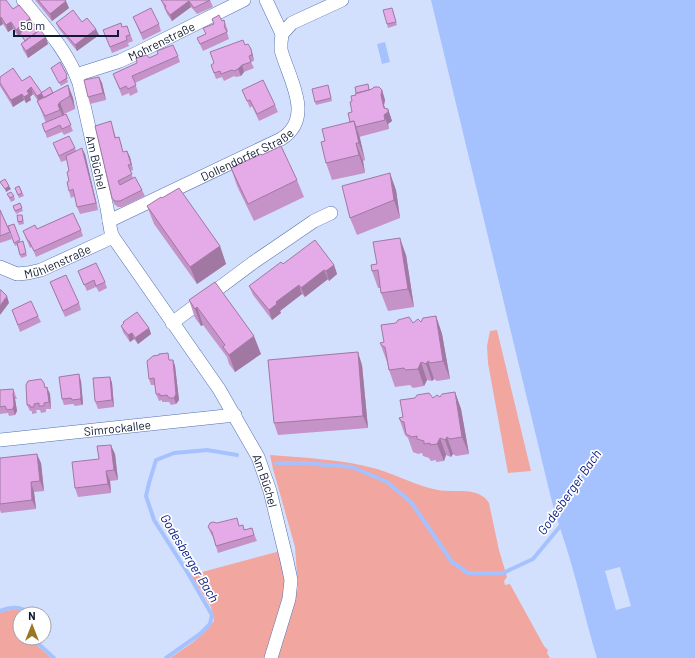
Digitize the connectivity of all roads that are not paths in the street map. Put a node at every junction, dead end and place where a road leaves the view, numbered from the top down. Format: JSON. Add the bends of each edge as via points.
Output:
{"nodes":[{"id":1,"x":24,"y":0,"type":"edge"},
{"id":2,"x":244,"y":0,"type":"edge"},
{"id":3,"x":266,"y":0,"type":"edge"},
{"id":4,"x":342,"y":0,"type":"edge"},
{"id":5,"x":282,"y":34,"type":"junction"},
{"id":6,"x":76,"y":75,"type":"junction"},
{"id":7,"x":331,"y":213,"type":"dead end"},
{"id":8,"x":109,"y":221,"type":"junction"},
{"id":9,"x":113,"y":237,"type":"junction"},
{"id":10,"x":0,"y":267,"type":"edge"},
{"id":11,"x":172,"y":323,"type":"junction"},
{"id":12,"x":235,"y":415,"type":"junction"},
{"id":13,"x":0,"y":440,"type":"edge"},
{"id":14,"x":271,"y":658,"type":"edge"}],
"edges":[{"from":1,"to":6,"type":"street","name":"Am Büchel","via":[[67,56]]},
{"from":2,"to":6,"type":"street","name":"Mohrenstraße","via":[[120,61]]},
{"from":3,"to":5,"type":"street","name":"Dollendorfer Straße"},
{"from":4,"to":5,"type":"street","via":[[292,23]]},
{"from":5,"to":8,"type":"street","name":"Dollendorfer Straße","via":[[281,50],[299,104],[296,122],[291,132]]},
{"from":6,"to":8,"type":"street","name":"Am Büchel"},
{"from":7,"to":11,"type":"street","via":[[314,221],[254,262]]},
{"from":8,"to":9,"type":"street","name":"Am Büchel"},
{"from":9,"to":10,"type":"street","name":"Mühlenstraße","via":[[41,270],[17,274]]},
{"from":9,"to":11,"type":"street","name":"Am Büchel"},
{"from":11,"to":12,"type":"street","name":"Am Büchel"},
{"from":12,"to":13,"type":"street","name":"Simrockallee"},
{"from":12,"to":14,"type":"street","name":"Am Büchel","via":[[258,457],[290,570],[289,599]]}]}
